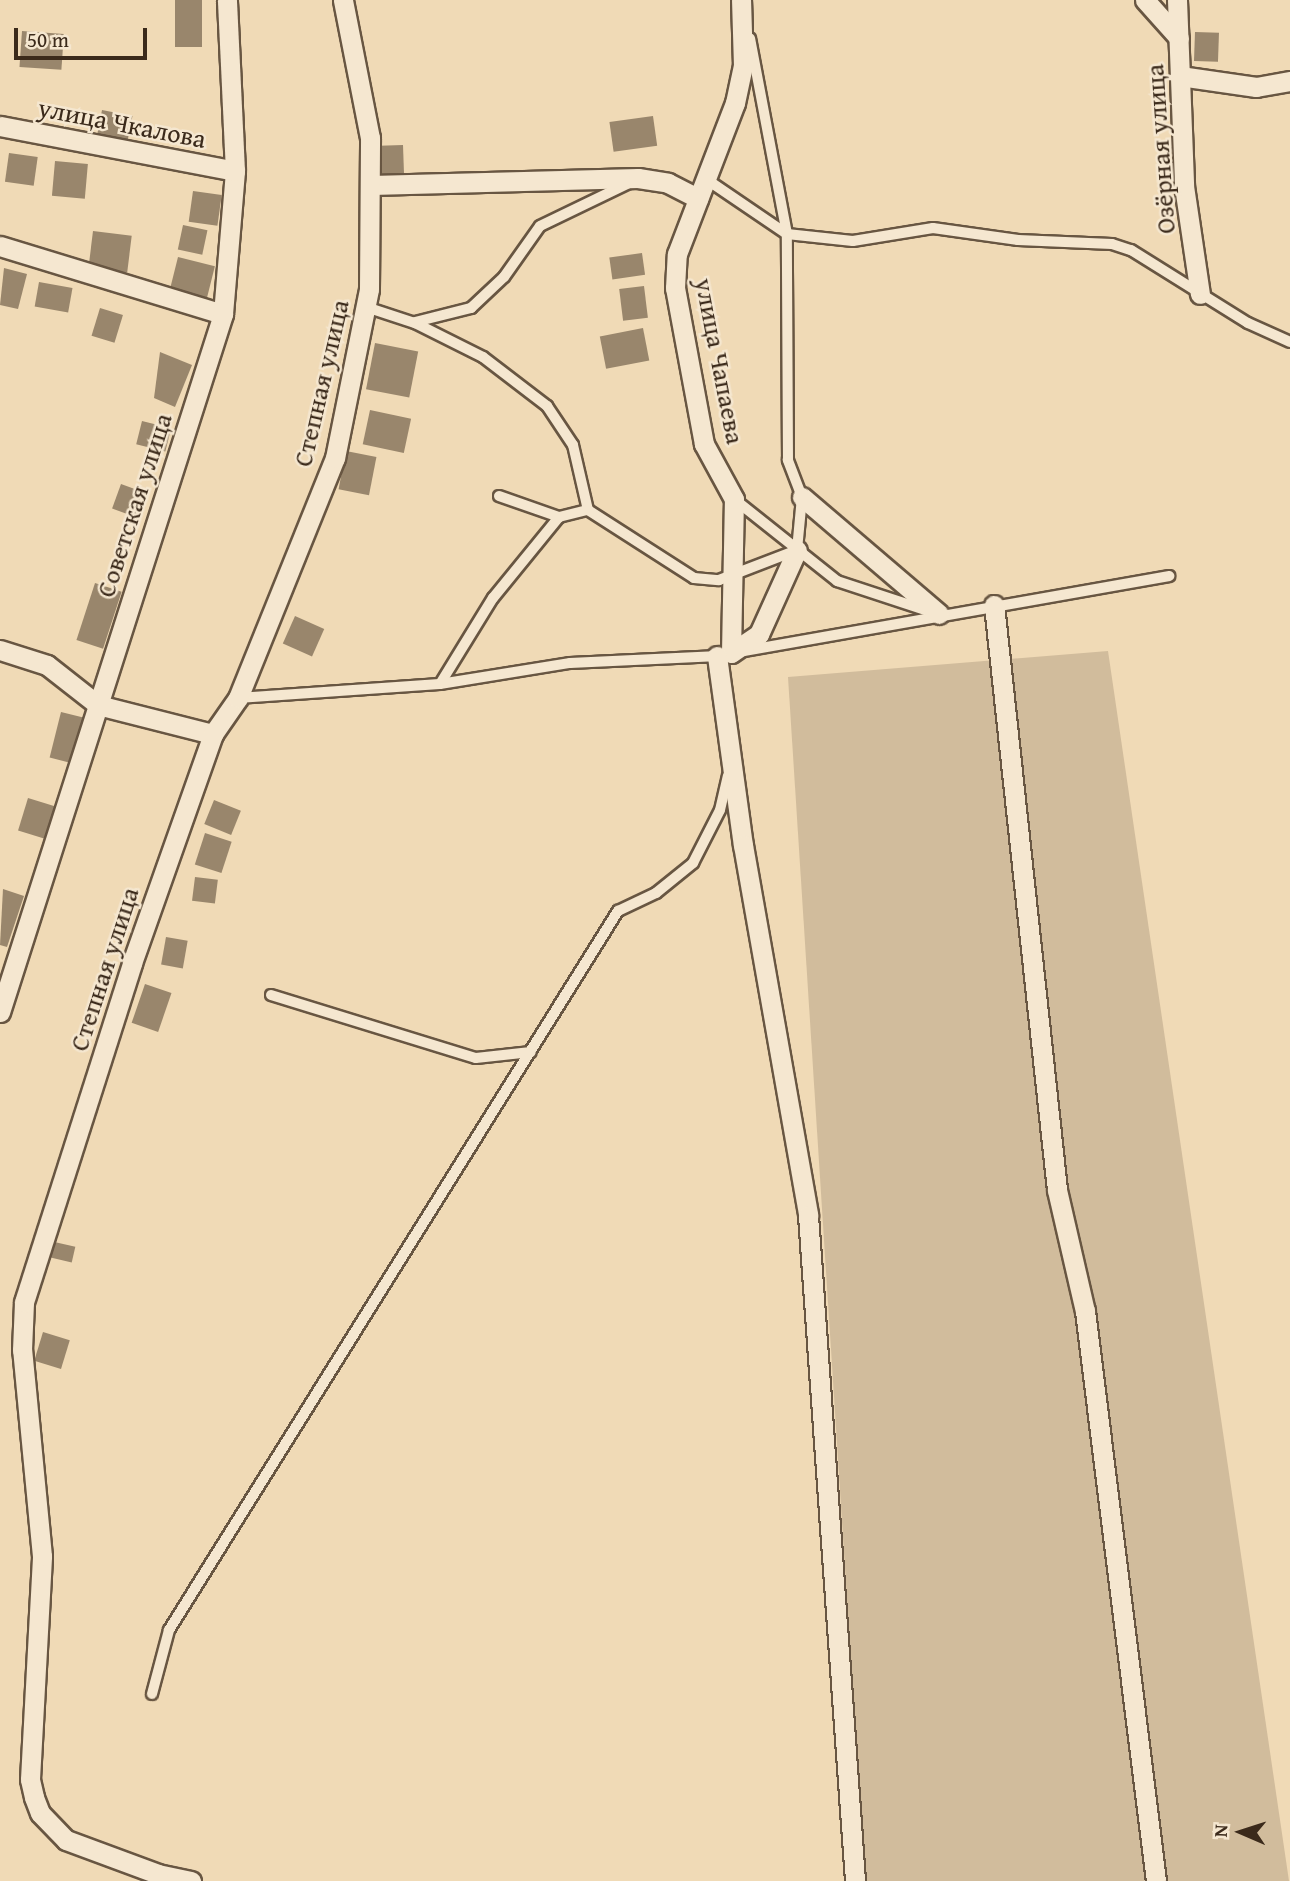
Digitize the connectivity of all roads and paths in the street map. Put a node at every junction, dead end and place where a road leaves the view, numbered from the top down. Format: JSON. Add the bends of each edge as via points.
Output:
{"nodes":[{"id":1,"x":227,"y":0,"type":"edge"},
{"id":2,"x":343,"y":0,"type":"edge"},
{"id":3,"x":1144,"y":0,"type":"edge"},
{"id":4,"x":1177,"y":0,"type":"edge"},
{"id":5,"x":742,"y":3,"type":"edge"},
{"id":6,"x":1179,"y":38,"type":"junction"},
{"id":7,"x":1180,"y":76,"type":"junction"},
{"id":8,"x":1290,"y":81,"type":"edge"},
{"id":9,"x":0,"y":126,"type":"edge"},
{"id":10,"x":235,"y":171,"type":"junction"},
{"id":11,"x":638,"y":178,"type":"junction"},
{"id":12,"x":706,"y":180,"type":"junction"},
{"id":13,"x":371,"y":185,"type":"junction"},
{"id":14,"x":698,"y":198,"type":"junction"},
{"id":15,"x":787,"y":234,"type":"junction"},
{"id":16,"x":0,"y":246,"type":"edge"},
{"id":17,"x":1199,"y":294,"type":"junction"},
{"id":18,"x":366,"y":307,"type":"junction"},
{"id":19,"x":223,"y":314,"type":"junction"},
{"id":20,"x":415,"y":323,"type":"junction"},
{"id":21,"x":1290,"y":342,"type":"edge"},
{"id":22,"x":499,"y":496,"type":"dead end"},
{"id":23,"x":802,"y":497,"type":"junction"},
{"id":24,"x":734,"y":499,"type":"junction"},
{"id":25,"x":589,"y":510,"type":"junction"},
{"id":26,"x":559,"y":517,"type":"junction"},
{"id":27,"x":797,"y":551,"type":"junction"},
{"id":28,"x":1169,"y":576,"type":"dead end"},
{"id":29,"x":730,"y":577,"type":"junction"},
{"id":30,"x":994,"y":605,"type":"junction"},
{"id":31,"x":939,"y":614,"type":"junction"},
{"id":32,"x":0,"y":650,"type":"edge"},
{"id":33,"x":724,"y":655,"type":"junction"},
{"id":34,"x":440,"y":684,"type":"junction"},
{"id":35,"x":239,"y":698,"type":"junction"},
{"id":36,"x":98,"y":705,"type":"junction"},
{"id":37,"x":213,"y":734,"type":"junction"},
{"id":38,"x":731,"y":760,"type":"junction"},
{"id":39,"x":271,"y":995,"type":"dead end"},
{"id":40,"x":0,"y":1012,"type":"edge"},
{"id":41,"x":531,"y":1052,"type":"junction"},
{"id":42,"x":152,"y":1694,"type":"dead end"},
{"id":43,"x":191,"y":1881,"type":"edge"},
{"id":44,"x":855,"y":1881,"type":"edge"},
{"id":45,"x":1156,"y":1881,"type":"edge"}],
"edges":[{"from":1,"to":10,"type":"street","name":"Советская улица"},
{"from":2,"to":13,"type":"street","name":"Степная улица","via":[[370,138]]},
{"from":3,"to":6,"type":"street"},
{"from":4,"to":6,"type":"street","name":"Озёрная улица"},
{"from":5,"to":12,"type":"street","name":"улица Чапаева","via":[[743,66],[735,103]]},
{"from":5,"to":15,"type":"lane"},
{"from":6,"to":7,"type":"street","name":"Озёрная улица"},
{"from":7,"to":8,"type":"street","via":[[1256,87]]},
{"from":7,"to":17,"type":"street","name":"Озёрная улица","via":[[1184,186]]},
{"from":9,"to":10,"type":"street","name":"улица Чкалова"},
{"from":10,"to":19,"type":"street","name":"Советская улица"},
{"from":11,"to":13,"type":"street"},
{"from":11,"to":14,"type":"street","via":[[668,183]]},
{"from":11,"to":20,"type":"lane","via":[[540,226],[504,277],[471,308]]},
{"from":12,"to":14,"type":"street","name":"улица Чапаева"},
{"from":12,"to":15,"type":"lane"},
{"from":13,"to":18,"type":"street","name":"Степная улица"},
{"from":14,"to":24,"type":"street","name":"улица Чапаева","via":[[677,254],[674,288],[704,444]]},
{"from":15,"to":17,"type":"lane","via":[[853,241],[933,228],[1017,240],[1112,244],[1131,250]]},
{"from":15,"to":23,"type":"lane","via":[[788,460]]},
{"from":16,"to":19,"type":"street"},
{"from":17,"to":21,"type":"lane"},
{"from":18,"to":20,"type":"lane"},
{"from":18,"to":35,"type":"street","name":"Степная улица","via":[[335,458]]},
{"from":19,"to":36,"type":"street","name":"Советская улица"},
{"from":20,"to":25,"type":"lane","via":[[483,357],[547,406],[573,445]]},
{"from":22,"to":26,"type":"lane"},
{"from":23,"to":27,"type":"lane"},
{"from":23,"to":31,"type":"street"},
{"from":24,"to":27,"type":"lane"},
{"from":24,"to":29,"type":"street"},
{"from":25,"to":26,"type":"lane"},
{"from":25,"to":29,"type":"lane","via":[[694,578]]},
{"from":26,"to":34,"type":"lane","via":[[493,598]]},
{"from":27,"to":29,"type":"lane"},
{"from":27,"to":31,"type":"lane","via":[[837,581]]},
{"from":27,"to":33,"type":"street","via":[[759,634]]},
{"from":28,"to":30,"type":"lane"},
{"from":29,"to":33,"type":"street"},
{"from":30,"to":31,"type":"lane"},
{"from":30,"to":45,"type":"street","via":[[1057,1190],[1085,1311]]},
{"from":31,"to":33,"type":"lane"},
{"from":32,"to":36,"type":"street","via":[[47,665]]},
{"from":33,"to":34,"type":"lane","via":[[570,663]]},
{"from":33,"to":38,"type":"street"},
{"from":34,"to":35,"type":"lane"},
{"from":35,"to":37,"type":"street","name":"Степная улица"},
{"from":36,"to":37,"type":"street"},
{"from":36,"to":40,"type":"street","name":"Советская улица"},
{"from":37,"to":43,"type":"street","name":"Степная улица","via":[[132,963],[33,1276],[22,1334],[42,1556],[30,1779],[34,1797],[46,1821],[66,1840]]},
{"from":38,"to":41,"type":"lane","via":[[720,810],[693,863],[656,892],[618,911]]},
{"from":38,"to":44,"type":"street","via":[[807,1215]]},
{"from":39,"to":41,"type":"lane","via":[[476,1058]]},
{"from":41,"to":42,"type":"lane","via":[[169,1630]]}]}
